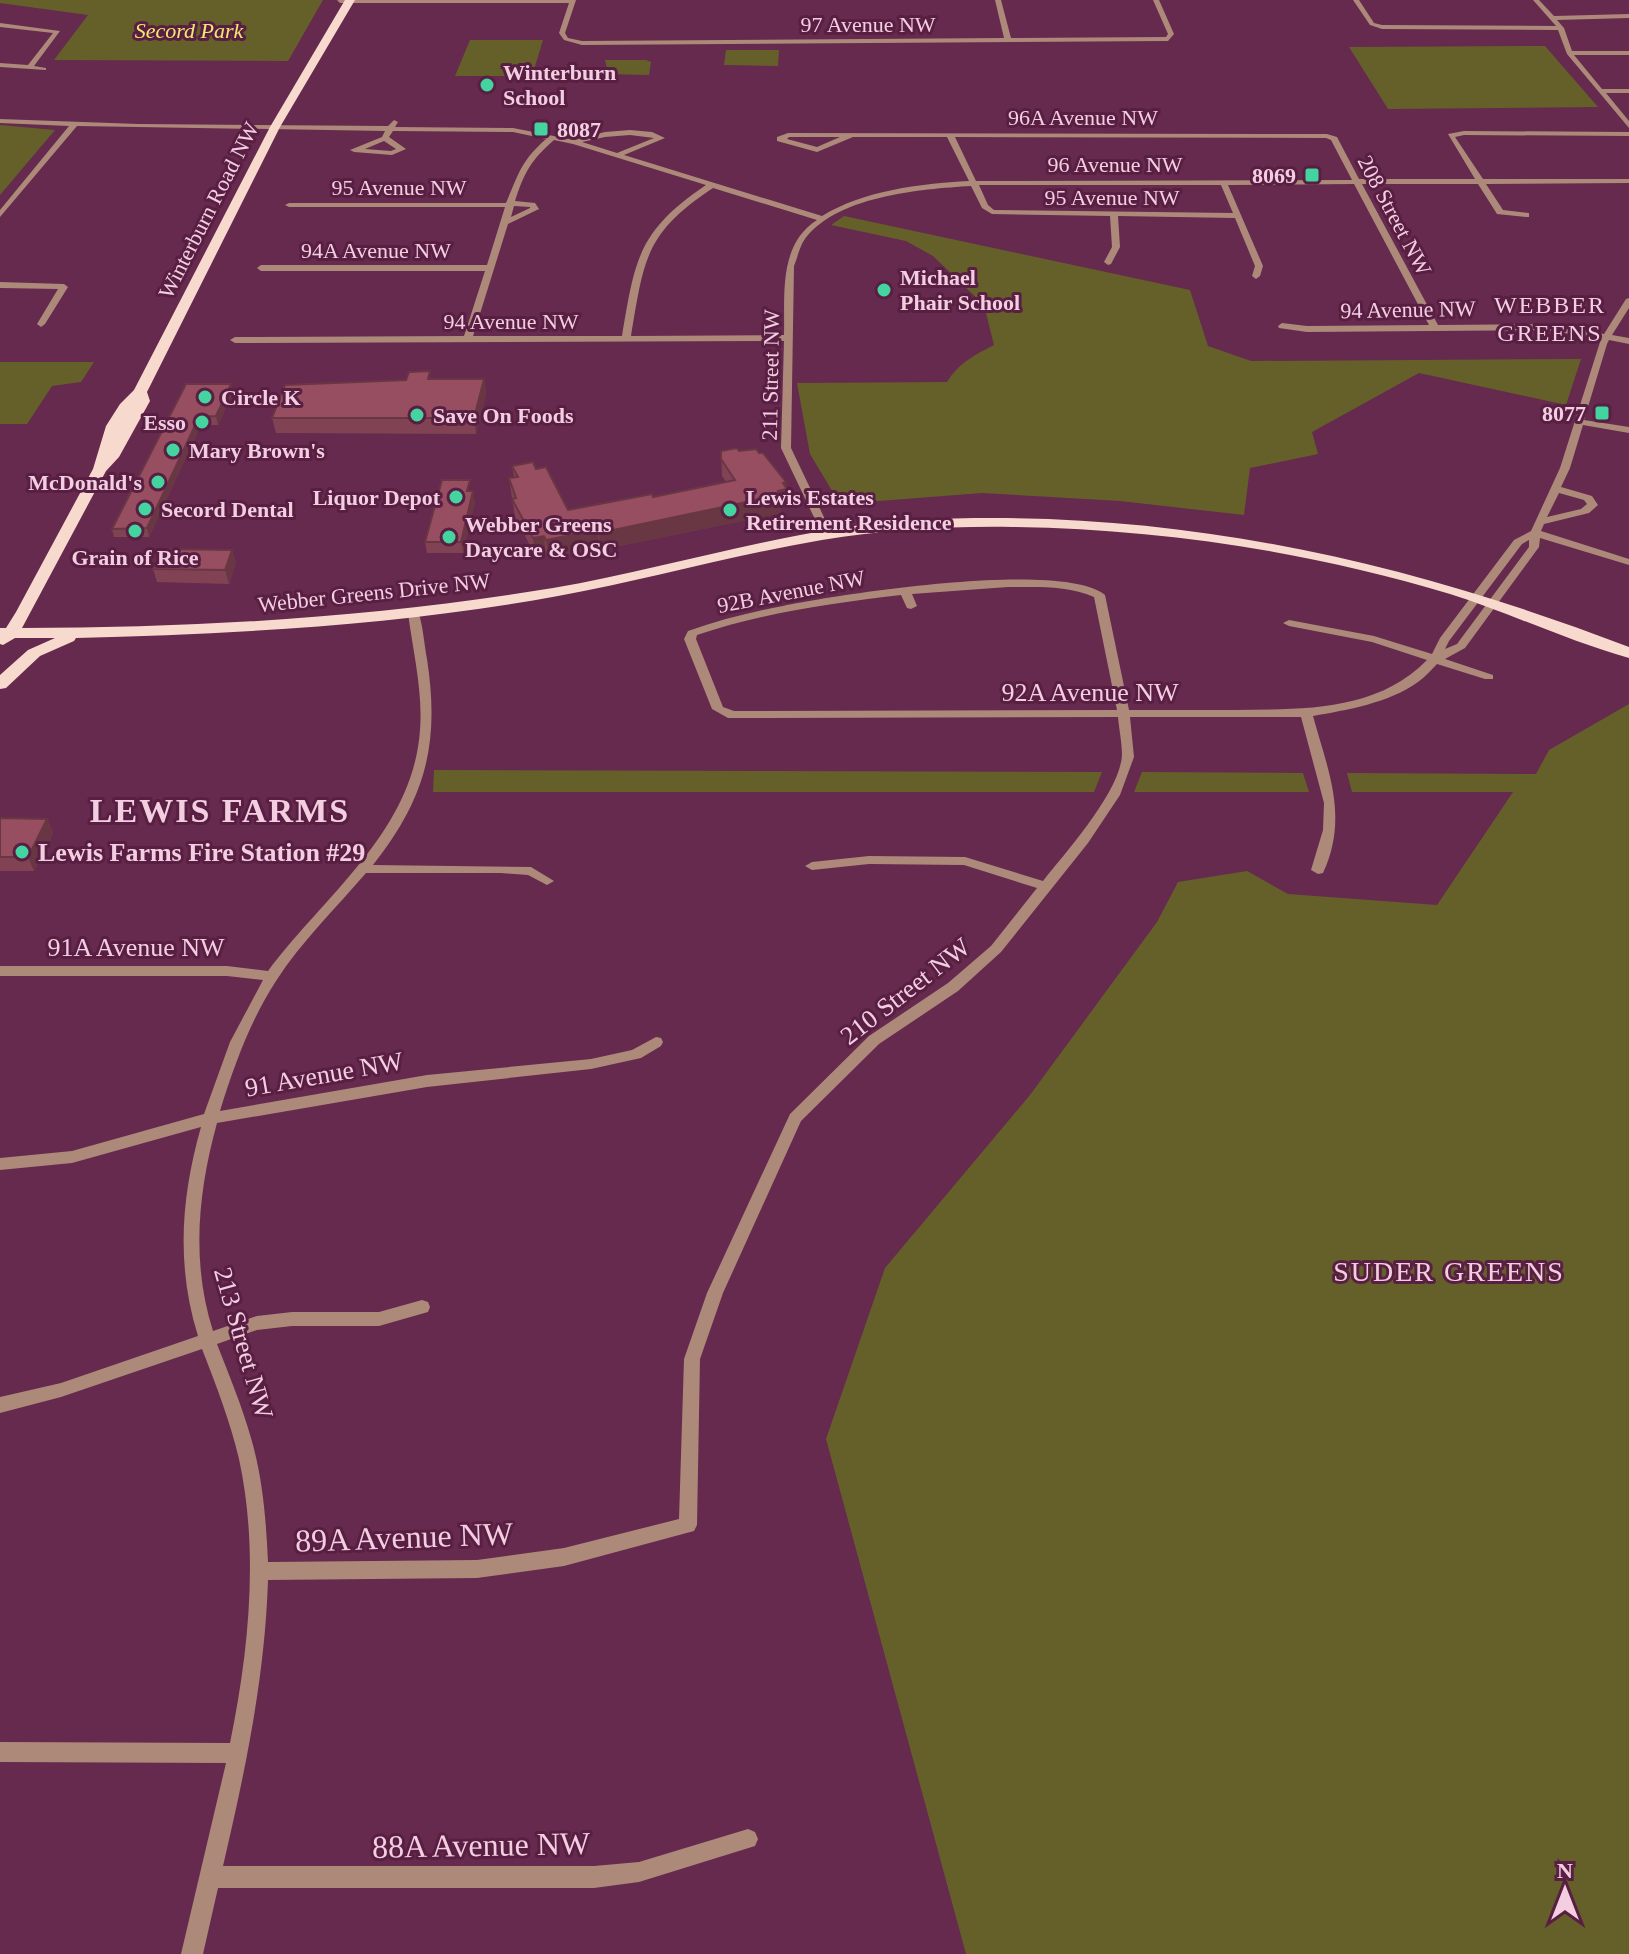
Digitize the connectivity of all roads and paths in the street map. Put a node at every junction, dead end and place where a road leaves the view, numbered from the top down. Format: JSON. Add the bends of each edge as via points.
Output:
{"nodes":[{"id":1,"x":340,"y":0,"type":"edge"},
{"id":2,"x":350,"y":0,"type":"edge"},
{"id":3,"x":998,"y":0,"type":"edge"},
{"id":4,"x":1156,"y":0,"type":"edge"},
{"id":5,"x":1356,"y":0,"type":"edge"},
{"id":6,"x":1536,"y":0,"type":"edge"},
{"id":7,"x":573,"y":1,"type":"edge"},
{"id":8,"x":1629,"y":16,"type":"edge"},
{"id":9,"x":1553,"y":18,"type":"junction"},
{"id":10,"x":0,"y":25,"type":"edge"},
{"id":11,"x":1561,"y":28,"type":"junction"},
{"id":12,"x":1008,"y":41,"type":"junction"},
{"id":13,"x":318,"y":50,"type":"junction"},
{"id":14,"x":1569,"y":53,"type":"junction"},
{"id":15,"x":1629,"y":53,"type":"edge"},
{"id":16,"x":0,"y":65,"type":"edge"},
{"id":17,"x":30,"y":67,"type":"junction"},
{"id":18,"x":44,"y":69,"type":"dead end"},
{"id":19,"x":1601,"y":91,"type":"junction"},
{"id":20,"x":1629,"y":91,"type":"edge"},
{"id":21,"x":0,"y":118,"type":"edge"},
{"id":22,"x":76,"y":122,"type":"junction"},
{"id":23,"x":276,"y":124,"type":"junction"},
{"id":24,"x":392,"y":124,"type":"junction"},
{"id":25,"x":1629,"y":126,"type":"edge"},
{"id":26,"x":1629,"y":134,"type":"edge"},
{"id":27,"x":852,"y":135,"type":"junction"},
{"id":28,"x":950,"y":135,"type":"junction"},
{"id":29,"x":1314,"y":135,"type":"joint"},
{"id":30,"x":553,"y":137,"type":"junction"},
{"id":31,"x":385,"y":138,"type":"junction"},
{"id":32,"x":574,"y":142,"type":"junction"},
{"id":33,"x":617,"y":156,"type":"junction"},
{"id":34,"x":1223,"y":181,"type":"junction"},
{"id":35,"x":1356,"y":181,"type":"junction"},
{"id":36,"x":1479,"y":181,"type":"junction"},
{"id":37,"x":1629,"y":181,"type":"edge"},
{"id":38,"x":975,"y":183,"type":"junction"},
{"id":39,"x":712,"y":185,"type":"junction"},
{"id":40,"x":510,"y":204,"type":"junction"},
{"id":41,"x":289,"y":205,"type":"dead end"},
{"id":42,"x":0,"y":215,"type":"edge"},
{"id":43,"x":1526,"y":215,"type":"dead end"},
{"id":44,"x":1114,"y":216,"type":"junction"},
{"id":45,"x":1238,"y":216,"type":"junction"},
{"id":46,"x":822,"y":219,"type":"junction"},
{"id":47,"x":503,"y":223,"type":"junction"},
{"id":48,"x":1108,"y":262,"type":"dead end"},
{"id":49,"x":261,"y":268,"type":"dead end"},
{"id":50,"x":490,"y":268,"type":"junction"},
{"id":51,"x":1256,"y":276,"type":"dead end"},
{"id":52,"x":0,"y":285,"type":"edge"},
{"id":53,"x":1629,"y":301,"type":"edge"},
{"id":54,"x":41,"y":324,"type":"dead end"},
{"id":55,"x":1282,"y":326,"type":"dead end"},
{"id":56,"x":1434,"y":327,"type":"junction"},
{"id":57,"x":1606,"y":335,"type":"junction"},
{"id":58,"x":626,"y":338,"type":"junction"},
{"id":59,"x":787,"y":338,"type":"junction"},
{"id":60,"x":468,"y":339,"type":"junction"},
{"id":61,"x":235,"y":340,"type":"dead end"},
{"id":62,"x":1629,"y":341,"type":"edge"},
{"id":63,"x":1579,"y":422,"type":"junction"},
{"id":64,"x":1629,"y":430,"type":"edge"},
{"id":65,"x":1556,"y":489,"type":"junction"},
{"id":66,"x":1538,"y":528,"type":"junction"},
{"id":67,"x":827,"y":534,"type":"junction"},
{"id":68,"x":1629,"y":562,"type":"edge"},
{"id":69,"x":905,"y":591,"type":"junction"},
{"id":70,"x":1099,"y":595,"type":"joint"},
{"id":71,"x":1477,"y":595,"type":"junction"},
{"id":72,"x":1495,"y":602,"type":"junction"},
{"id":73,"x":911,"y":606,"type":"dead end"},
{"id":74,"x":414,"y":613,"type":"junction"},
{"id":75,"x":1289,"y":623,"type":"dead end"},
{"id":76,"x":103,"y":633,"type":"junction"},
{"id":77,"x":4,"y":636,"type":"edge"},
{"id":78,"x":1629,"y":653,"type":"edge"},
{"id":79,"x":1435,"y":659,"type":"junction"},
{"id":80,"x":0,"y":666,"type":"edge"},
{"id":81,"x":1489,"y":677,"type":"dead end"},
{"id":82,"x":0,"y":684,"type":"edge"},
{"id":83,"x":1306,"y":713,"type":"junction"},
{"id":84,"x":732,"y":715,"type":"joint"},
{"id":85,"x":1124,"y":715,"type":"junction"},
{"id":86,"x":812,"y":866,"type":"dead end"},
{"id":87,"x":365,"y":869,"type":"junction"},
{"id":88,"x":1318,"y":870,"type":"dead end"},
{"id":89,"x":547,"y":881,"type":"dead end"},
{"id":90,"x":1044,"y":886,"type":"junction"},
{"id":91,"x":0,"y":971,"type":"edge"},
{"id":92,"x":272,"y":976,"type":"junction"},
{"id":93,"x":656,"y":1042,"type":"dead end"},
{"id":94,"x":212,"y":1118,"type":"junction"},
{"id":95,"x":0,"y":1164,"type":"edge"},
{"id":96,"x":422,"y":1307,"type":"dead end"},
{"id":97,"x":208,"y":1338,"type":"junction"},
{"id":98,"x":0,"y":1405,"type":"edge"},
{"id":99,"x":688,"y":1525,"type":"joint"},
{"id":100,"x":261,"y":1571,"type":"junction"},
{"id":101,"x":0,"y":1752,"type":"edge"},
{"id":102,"x":236,"y":1753,"type":"junction"},
{"id":103,"x":748,"y":1839,"type":"dead end"},
{"id":104,"x":210,"y":1877,"type":"junction"},
{"id":105,"x":192,"y":1954,"type":"edge"}],
"edges":[{"from":1,"to":2,"type":"street"},
{"from":1,"to":13,"type":"main road","name":"Winterburn Road NW","via":[[317,42]]},
{"from":2,"to":7,"type":"street"},
{"from":2,"to":13,"type":"main road","name":"Winterburn Road NW"},
{"from":3,"to":12,"type":"street"},
{"from":4,"to":12,"type":"street","name":"97 Avenue NW","via":[[1171,38]]},
{"from":5,"to":11,"type":"street","via":[[1375,26]]},
{"from":6,"to":9,"type":"street"},
{"from":7,"to":12,"type":"street","name":"97 Avenue NW","via":[[562,33],[582,43]]},
{"from":8,"to":9,"type":"street"},
{"from":9,"to":11,"type":"street"},
{"from":10,"to":17,"type":"street","via":[[58,32]]},
{"from":11,"to":14,"type":"street"},
{"from":13,"to":23,"type":"main road","name":"Winterburn Road NW"},
{"from":14,"to":15,"type":"street"},
{"from":14,"to":19,"type":"street"},
{"from":16,"to":17,"type":"street"},
{"from":17,"to":18,"type":"street"},
{"from":19,"to":20,"type":"street"},
{"from":19,"to":25,"type":"street"},
{"from":21,"to":22,"type":"street"},
{"from":22,"to":23,"type":"street"},
{"from":22,"to":42,"type":"street"},
{"from":23,"to":24,"type":"street"},
{"from":23,"to":77,"type":"main road","name":"Winterburn Road NW","via":[[140,392],[143,401]]},
{"from":24,"to":30,"type":"street","via":[[493,128]]},
{"from":24,"to":31,"type":"street"},
{"from":26,"to":36,"type":"street","via":[[1453,135]]},
{"from":27,"to":27,"type":"street","name":"96A Avenue NW","via":[[788,135],[780,139],[817,150]]},
{"from":27,"to":28,"type":"street","name":"96A Avenue NW"},
{"from":28,"to":29,"type":"street","name":"96A Avenue NW"},
{"from":28,"to":38,"type":"street"},
{"from":29,"to":35,"type":"street","name":"208 Street NW","via":[[1334,139]]},
{"from":30,"to":32,"type":"street"},
{"from":30,"to":40,"type":"street","via":[[526,162]]},
{"from":31,"to":31,"type":"street","via":[[358,146],[354,150],[402,149]]},
{"from":32,"to":33,"type":"street"},
{"from":32,"to":33,"type":"street","via":[[608,134],[661,138]]},
{"from":33,"to":39,"type":"street"},
{"from":34,"to":35,"type":"street","name":"96 Avenue NW"},
{"from":34,"to":38,"type":"street","name":"96 Avenue NW"},
{"from":34,"to":45,"type":"street"},
{"from":35,"to":36,"type":"street","name":"96 Avenue NW"},
{"from":35,"to":56,"type":"street","name":"208 Street NW"},
{"from":36,"to":37,"type":"street","name":"96 Avenue NW"},
{"from":36,"to":43,"type":"street","via":[[1502,213]]},
{"from":38,"to":44,"type":"street","name":"95 Avenue NW","via":[[987,209]]},
{"from":38,"to":46,"type":"street","name":"96 Avenue NW","via":[[890,193]]},
{"from":39,"to":46,"type":"street"},
{"from":39,"to":58,"type":"street","via":[[673,211],[654,232],[639,267]]},
{"from":40,"to":41,"type":"street","name":"95 Avenue NW"},
{"from":40,"to":47,"type":"street"},
{"from":40,"to":47,"type":"street","via":[[535,209]]},
{"from":44,"to":45,"type":"street","name":"95 Avenue NW"},
{"from":44,"to":48,"type":"street","via":[[1116,247]]},
{"from":45,"to":51,"type":"street","via":[[1259,266]]},
{"from":46,"to":59,"type":"street","name":"211 Street NW","via":[[791,257]]},
{"from":47,"to":50,"type":"street"},
{"from":49,"to":50,"type":"street","name":"94A Avenue NW"},
{"from":50,"to":60,"type":"street"},
{"from":52,"to":54,"type":"street","via":[[64,287]]},
{"from":53,"to":57,"type":"street","name":"92A Avenue NW"},
{"from":55,"to":56,"type":"street","name":"94 Avenue NW"},
{"from":56,"to":57,"type":"street","name":"94 Avenue NW","via":[[1546,327]]},
{"from":57,"to":62,"type":"street","name":"94 Avenue NW"},
{"from":57,"to":63,"type":"street","name":"92A Avenue NW"},
{"from":58,"to":59,"type":"street","name":"94 Avenue NW"},
{"from":58,"to":60,"type":"street","name":"94 Avenue NW"},
{"from":59,"to":67,"type":"street","name":"211 Street NW","via":[[786,448]]},
{"from":60,"to":61,"type":"street","name":"94 Avenue NW"},
{"from":63,"to":64,"type":"street"},
{"from":63,"to":65,"type":"street","name":"92A Avenue NW"},
{"from":65,"to":66,"type":"street","name":"92A Avenue NW"},
{"from":65,"to":66,"type":"street","via":[[1588,498],[1593,505]]},
{"from":66,"to":68,"type":"street"},
{"from":66,"to":71,"type":"street","name":"92A Avenue NW","via":[[1518,542]]},
{"from":66,"to":72,"type":"street","name":"92A Avenue NW","via":[[1534,547]]},
{"from":67,"to":71,"type":"main road","name":"Webber Greens Drive NW","via":[[963,523],[1143,528],[1283,547]]},
{"from":67,"to":74,"type":"main road","name":"Webber Greens Drive NW","via":[[580,587]]},
{"from":69,"to":70,"type":"street","name":"92B Avenue NW","via":[[1071,584]]},
{"from":69,"to":73,"type":"street","name":"92B Avenue NW"},
{"from":69,"to":84,"type":"street","name":"92B Avenue NW","via":[[797,607],[692,633],[718,709]]},
{"from":70,"to":85,"type":"street","name":"210 Street NW"},
{"from":71,"to":72,"type":"main road","name":"Webber Greens Drive NW"},
{"from":71,"to":79,"type":"street","name":"92A Avenue NW"},
{"from":72,"to":78,"type":"main road","name":"Webber Greens Drive NW"},
{"from":72,"to":79,"type":"street","name":"92A Avenue NW","via":[[1461,646]]},
{"from":74,"to":76,"type":"main road","name":"Webber Greens Drive NW","via":[[298,625]]},
{"from":74,"to":87,"type":"street","name":"213 Street NW","via":[[426,698],[425,745],[408,804]]},
{"from":75,"to":79,"type":"street","via":[[1338,630]]},
{"from":76,"to":77,"type":"main road","name":"Webber Greens Drive NW"},
{"from":76,"to":82,"type":"main road","via":[[48,645]]},
{"from":77,"to":80,"type":"main road","name":"Winterburn Road NW","via":[[13,644]]},
{"from":79,"to":81,"type":"street"},
{"from":79,"to":83,"type":"street","name":"92A Avenue NW","via":[[1392,692]]},
{"from":83,"to":85,"type":"street","name":"92A Avenue NW"},
{"from":83,"to":88,"type":"street","via":[[1330,803]]},
{"from":84,"to":85,"type":"street","name":"92A Avenue NW"},
{"from":85,"to":90,"type":"street","name":"210 Street NW","via":[[1128,757],[1114,795]]},
{"from":86,"to":90,"type":"street","via":[[869,860],[965,861]]},
{"from":87,"to":89,"type":"street","via":[[501,869],[531,871]]},
{"from":87,"to":92,"type":"street","name":"213 Street NW"},
{"from":90,"to":99,"type":"street","name":"210 Street NW","via":[[996,949],[953,987],[874,1040],[795,1118],[715,1293],[692,1359]]},
{"from":91,"to":92,"type":"street","name":"91A Avenue NW","via":[[227,971]]},
{"from":92,"to":94,"type":"street","name":"213 Street NW","via":[[240,1038]]},
{"from":93,"to":94,"type":"street","name":"91 Avenue NW","via":[[636,1054],[591,1064],[427,1081]]},
{"from":94,"to":95,"type":"street","name":"91 Avenue NW","via":[[72,1157]]},
{"from":94,"to":97,"type":"street","name":"213 Street NW","via":[[199,1163],[191,1228],[194,1286]]},
{"from":96,"to":97,"type":"street","via":[[379,1319],[257,1323]]},
{"from":97,"to":98,"type":"street","via":[[61,1390]]},
{"from":97,"to":100,"type":"street","name":"213 Street NW","via":[[253,1479]]},
{"from":99,"to":100,"type":"street","name":"89A Avenue NW","via":[[564,1557],[477,1569]]},
{"from":100,"to":102,"type":"street","name":"213 Street NW","via":[[256,1640]]},
{"from":101,"to":102,"type":"street"},
{"from":102,"to":104,"type":"street","name":"213 Street NW"},
{"from":103,"to":104,"type":"street","name":"88A Avenue NW","via":[[639,1872],[594,1877]]},
{"from":104,"to":105,"type":"street","name":"213 Street NW"}]}
